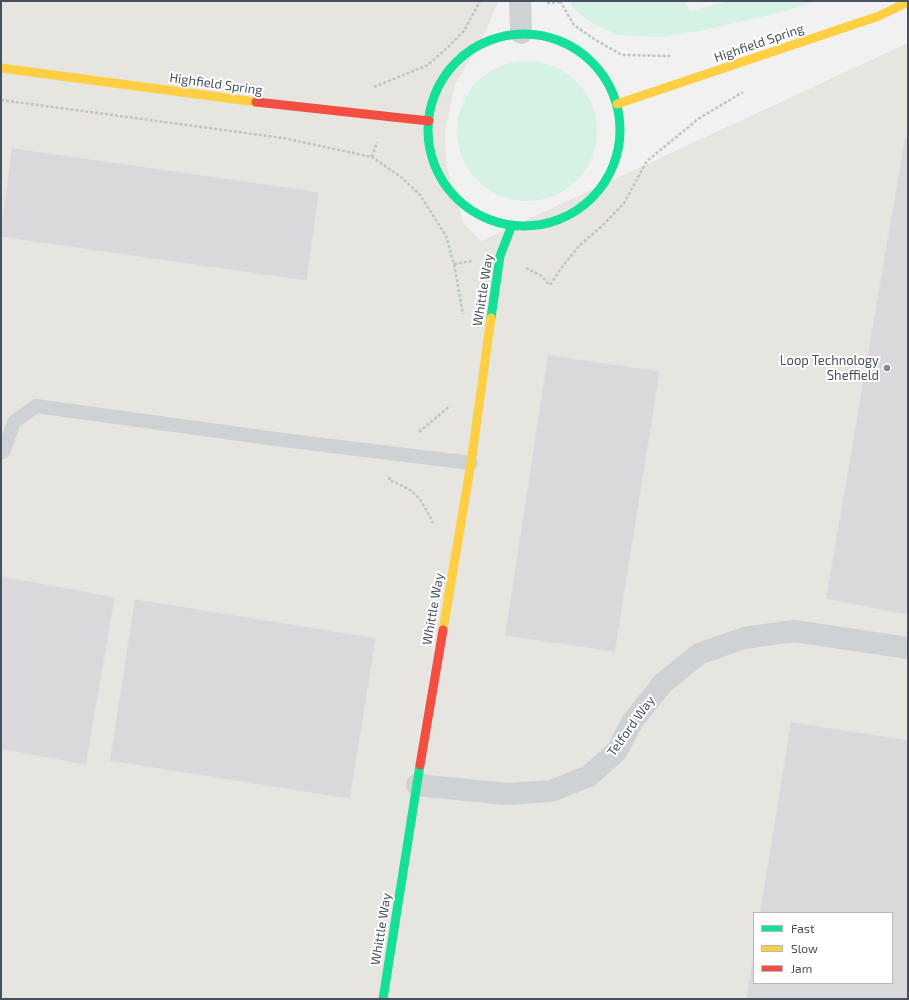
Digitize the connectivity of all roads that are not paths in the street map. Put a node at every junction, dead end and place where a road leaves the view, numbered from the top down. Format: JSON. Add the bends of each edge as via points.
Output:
{"nodes":[{"id":1,"x":520,"y":1,"type":"edge"},
{"id":2,"x":908,"y":2,"type":"edge"},
{"id":3,"x":521,"y":33,"type":"junction"},
{"id":4,"x":1,"y":68,"type":"edge"},
{"id":5,"x":617,"y":104,"type":"junction"},
{"id":6,"x":429,"y":121,"type":"junction"},
{"id":7,"x":512,"y":225,"type":"junction"},
{"id":8,"x":3,"y":452,"type":"dead end"},
{"id":9,"x":471,"y":463,"type":"junction"},
{"id":10,"x":908,"y":648,"type":"edge"},
{"id":11,"x":417,"y":785,"type":"junction"},
{"id":12,"x":383,"y":999,"type":"edge"}],
"edges":[{"from":1,"to":3,"type":"street"},
{"from":2,"to":5,"type":"main road","name":"Highfield Spring","via":[[879,16]]},
{"from":3,"to":5,"type":"main road","via":[[551,37],[578,50],[600,69]]},
{"from":3,"to":6,"type":"main road","via":[[490,40],[462,56],[442,80],[433,100]]},
{"from":4,"to":6,"type":"main road","name":"Highfield Spring","via":[[261,103]]},
{"from":5,"to":7,"type":"main road","via":[[620,131],[617,156],[604,185],[582,208],[554,222],[537,226]]},
{"from":6,"to":7,"type":"main road","via":[[429,146],[439,174],[460,202],[489,220]]},
{"from":7,"to":9,"type":"main road","name":"Whittle Way","via":[[500,256]]},
{"from":8,"to":9,"type":"lane","via":[[14,422],[36,406]]},
{"from":9,"to":11,"type":"main road","name":"Whittle Way"},
{"from":10,"to":11,"type":"street","name":"Telford Way","via":[[794,631],[744,638],[698,654],[663,683],[632,722],[617,750],[589,776],[551,791],[507,794]]},
{"from":11,"to":12,"type":"main road","name":"Whittle Way"}]}
